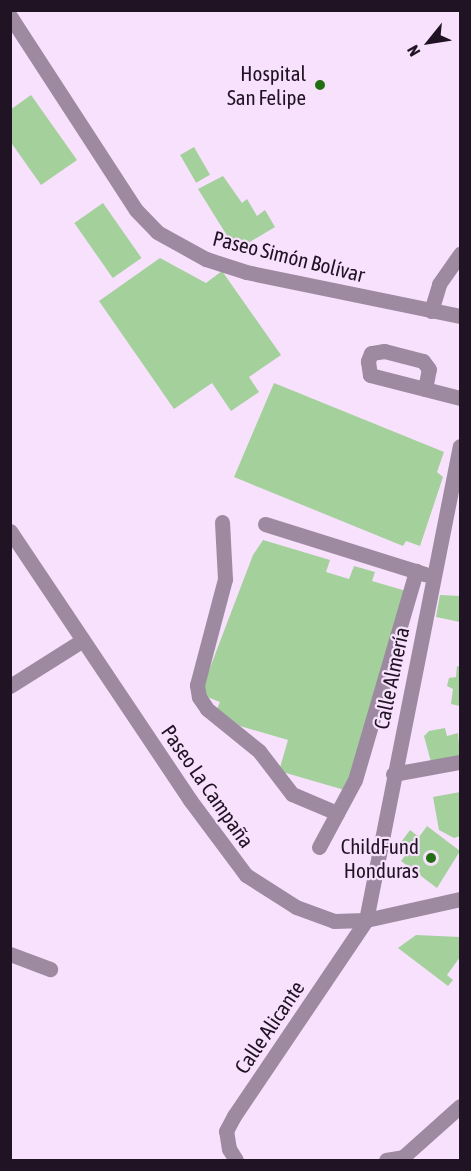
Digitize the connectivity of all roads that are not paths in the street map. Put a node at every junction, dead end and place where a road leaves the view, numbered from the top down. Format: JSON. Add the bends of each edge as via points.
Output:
{"nodes":[{"id":1,"x":10,"y":16,"type":"edge"},
{"id":2,"x":460,"y":254,"type":"edge"},
{"id":3,"x":431,"y":311,"type":"junction"},
{"id":4,"x":460,"y":316,"type":"edge"},
{"id":5,"x":425,"y":389,"type":"dead end"},
{"id":6,"x":460,"y":398,"type":"edge"},
{"id":7,"x":460,"y":446,"type":"edge"},
{"id":8,"x":222,"y":522,"type":"dead end"},
{"id":9,"x":265,"y":524,"type":"dead end"},
{"id":10,"x":10,"y":531,"type":"edge"},
{"id":11,"x":416,"y":571,"type":"junction"},
{"id":12,"x":434,"y":576,"type":"junction"},
{"id":13,"x":83,"y":640,"type":"junction"},
{"id":14,"x":10,"y":686,"type":"edge"},
{"id":15,"x":460,"y":762,"type":"edge"},
{"id":16,"x":393,"y":774,"type":"junction"},
{"id":17,"x":337,"y":813,"type":"junction"},
{"id":18,"x":319,"y":847,"type":"dead end"},
{"id":19,"x":460,"y":899,"type":"edge"},
{"id":20,"x":366,"y":920,"type":"junction"},
{"id":21,"x":10,"y":954,"type":"edge"},
{"id":22,"x":50,"y":969,"type":"dead end"},
{"id":23,"x":460,"y":1106,"type":"edge"},
{"id":24,"x":403,"y":1159,"type":"edge"},
{"id":25,"x":236,"y":1161,"type":"edge"},
{"id":26,"x":386,"y":1161,"type":"edge"}],
"edges":[{"from":1,"to":3,"type":"street","name":"Paseo Simón Bolívar","via":[[136,210],[157,231],[207,259],[246,272]]},
{"from":2,"to":3,"type":"street","via":[[439,284]]},
{"from":3,"to":4,"type":"street","name":"Paseo Simón Bolívar"},
{"from":5,"to":6,"type":"street"},
{"from":7,"to":12,"type":"street","name":"Calle Almería"},
{"from":8,"to":17,"type":"street","via":[[225,579],[197,685],[199,697],[207,709],[264,756],[292,794]]},
{"from":9,"to":11,"type":"street"},
{"from":10,"to":13,"type":"street","name":"Paseo La Campaña"},
{"from":11,"to":12,"type":"street"},
{"from":11,"to":17,"type":"street","via":[[355,780]]},
{"from":12,"to":16,"type":"street","name":"Calle Almería"},
{"from":13,"to":14,"type":"street"},
{"from":13,"to":20,"type":"street","name":"Paseo La Campaña","via":[[190,800],[246,874],[296,907],[334,921]]},
{"from":15,"to":16,"type":"street"},
{"from":16,"to":20,"type":"street","name":"Calle Almería"},
{"from":17,"to":18,"type":"street"},
{"from":19,"to":20,"type":"street","name":"Paseo La Campaña"},
{"from":20,"to":25,"type":"street","name":"Calle Alicante","via":[[234,1116],[226,1131]]},
{"from":21,"to":22,"type":"street"},
{"from":23,"to":24,"type":"street"},
{"from":24,"to":26,"type":"street"}]}
